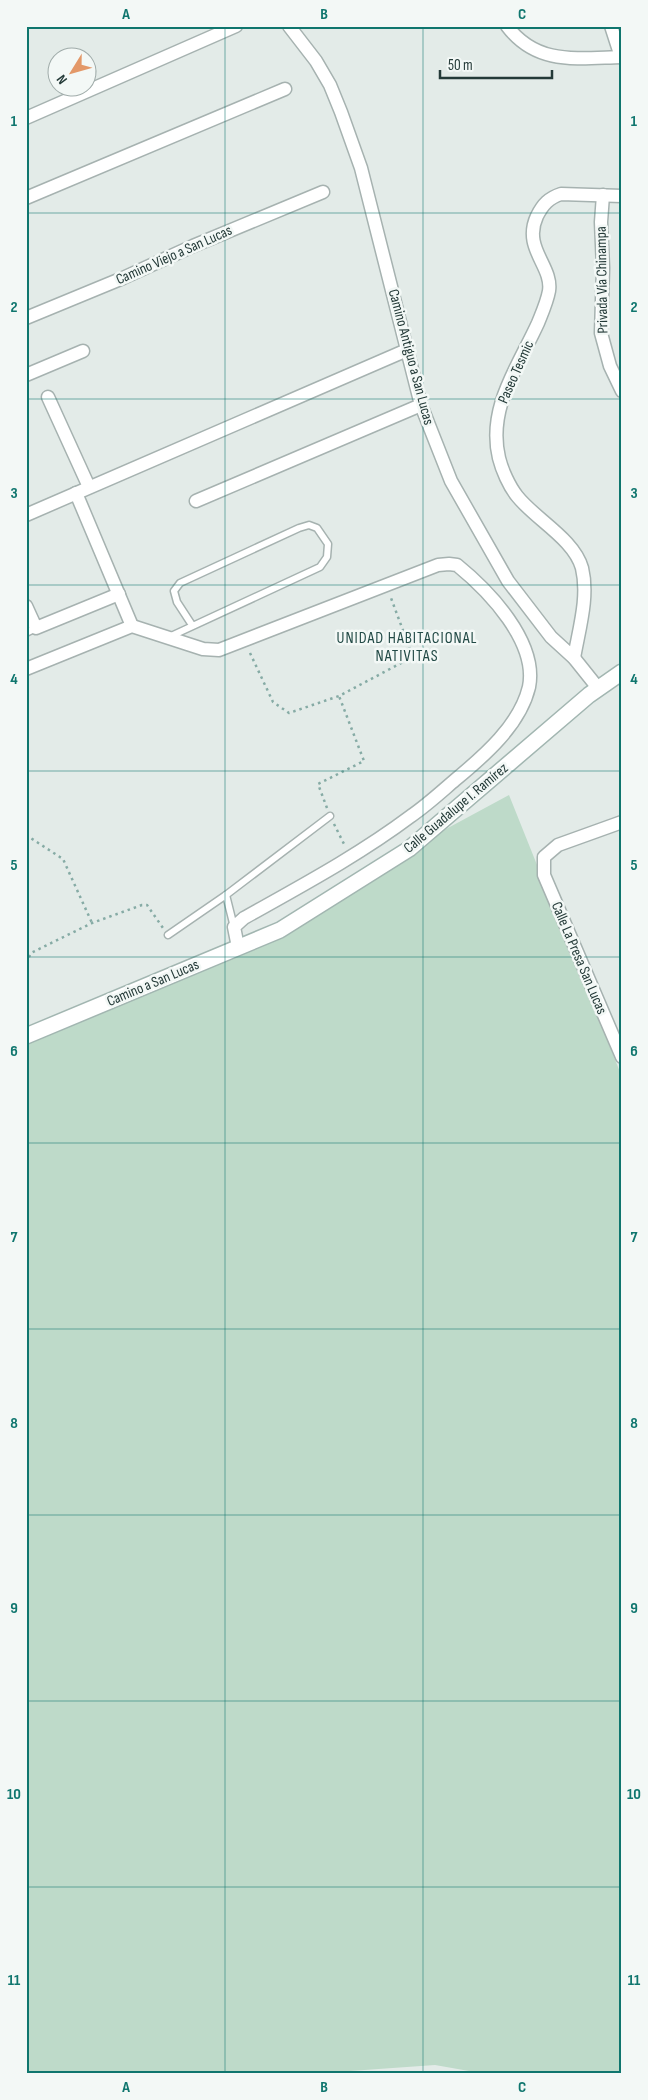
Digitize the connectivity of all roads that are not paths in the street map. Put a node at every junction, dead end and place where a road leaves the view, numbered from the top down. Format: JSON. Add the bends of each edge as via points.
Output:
{"nodes":[{"id":1,"x":236,"y":26,"type":"edge"},
{"id":2,"x":289,"y":26,"type":"edge"},
{"id":3,"x":508,"y":26,"type":"edge"},
{"id":4,"x":611,"y":26,"type":"edge"},
{"id":5,"x":622,"y":57,"type":"edge"},
{"id":6,"x":285,"y":89,"type":"dead end"},
{"id":7,"x":26,"y":118,"type":"edge"},
{"id":8,"x":323,"y":192,"type":"dead end"},
{"id":9,"x":603,"y":195,"type":"junction"},
{"id":10,"x":622,"y":196,"type":"edge"},
{"id":11,"x":26,"y":198,"type":"edge"},
{"id":12,"x":26,"y":318,"type":"edge"},
{"id":13,"x":407,"y":350,"type":"junction"},
{"id":14,"x":83,"y":351,"type":"dead end"},
{"id":15,"x":26,"y":375,"type":"edge"},
{"id":16,"x":622,"y":392,"type":"edge"},
{"id":17,"x":48,"y":397,"type":"dead end"},
{"id":18,"x":421,"y":405,"type":"junction"},
{"id":19,"x":89,"y":487,"type":"junction"},
{"id":20,"x":76,"y":493,"type":"junction"},
{"id":21,"x":196,"y":501,"type":"dead end"},
{"id":22,"x":26,"y":514,"type":"edge"},
{"id":23,"x":119,"y":594,"type":"junction"},
{"id":24,"x":26,"y":606,"type":"edge"},
{"id":25,"x":132,"y":626,"type":"junction"},
{"id":26,"x":192,"y":626,"type":"junction"},
{"id":27,"x":31,"y":631,"type":"edge"},
{"id":28,"x":170,"y":638,"type":"junction"},
{"id":29,"x":574,"y":658,"type":"junction"},
{"id":30,"x":26,"y":669,"type":"edge"},
{"id":31,"x":622,"y":672,"type":"edge"},
{"id":32,"x":598,"y":688,"type":"junction"},
{"id":33,"x":330,"y":816,"type":"road end"},
{"id":34,"x":622,"y":822,"type":"edge"},
{"id":35,"x":226,"y":895,"type":"junction"},
{"id":36,"x":234,"y":927,"type":"junction"},
{"id":37,"x":280,"y":930,"type":"joint"},
{"id":38,"x":168,"y":935,"type":"road end"},
{"id":39,"x":238,"y":947,"type":"junction"},
{"id":40,"x":26,"y":1036,"type":"edge"},
{"id":41,"x":619,"y":1040,"type":"edge"},
{"id":42,"x":622,"y":1057,"type":"edge"}],
"edges":[{"from":1,"to":7,"type":"street"},
{"from":2,"to":13,"type":"street","name":"Camino Antiguo a San Lucas","via":[[316,61],[342,112],[361,168]]},
{"from":3,"to":5,"type":"street","via":[[528,47],[543,55]]},
{"from":4,"to":5,"type":"street"},
{"from":6,"to":11,"type":"street"},
{"from":8,"to":12,"type":"street","name":"Camino Viejo a San Lucas"},
{"from":9,"to":10,"type":"street","name":"Paseo Tesmic"},
{"from":9,"to":16,"type":"street","name":"Privada Vía Chinampa","via":[[601,333],[610,366]]},
{"from":9,"to":29,"type":"street","name":"Paseo Tesmic","via":[[561,194],[552,197],[542,206],[534,223],[536,251],[550,290],[535,330],[503,394],[496,437],[499,459],[516,495],[576,554],[582,568],[585,594]]},
{"from":13,"to":18,"type":"street","name":"Camino Antiguo a San Lucas"},
{"from":13,"to":19,"type":"street"},
{"from":14,"to":15,"type":"street"},
{"from":17,"to":19,"type":"street"},
{"from":18,"to":21,"type":"street"},
{"from":18,"to":29,"type":"street","name":"Camino Antiguo a San Lucas","via":[[451,481],[508,581],[551,637]]},
{"from":19,"to":20,"type":"street"},
{"from":20,"to":22,"type":"street"},
{"from":20,"to":23,"type":"street"},
{"from":23,"to":25,"type":"street"},
{"from":23,"to":27,"type":"street"},
{"from":24,"to":27,"type":"street"},
{"from":25,"to":28,"type":"street"},
{"from":25,"to":30,"type":"street"},
{"from":26,"to":26,"type":"lane","via":[[177,602],[174,591],[180,583],[299,528],[309,525],[317,528],[328,544],[327,557],[320,567]]},
{"from":26,"to":28,"type":"lane"},
{"from":28,"to":36,"type":"street","via":[[203,649],[219,650],[438,565],[449,564],[457,565],[497,603],[522,638],[529,686],[515,719],[481,758],[413,815],[377,840]]},
{"from":29,"to":32,"type":"street","name":"Camino Antiguo a San Lucas"},
{"from":31,"to":32,"type":"street","name":"Calle Guadalupe I. Ramírez"},
{"from":32,"to":37,"type":"street","name":"Calle Guadalupe I. Ramírez","via":[[409,849]]},
{"from":33,"to":35,"type":"lane"},
{"from":34,"to":41,"type":"street","name":"Calle La Presa San Lucas","via":[[558,845],[544,857],[544,875]]},
{"from":35,"to":36,"type":"lane"},
{"from":35,"to":38,"type":"lane"},
{"from":36,"to":39,"type":"street"},
{"from":37,"to":39,"type":"street","name":"Camino a San Lucas"},
{"from":39,"to":40,"type":"street","name":"Camino a San Lucas"},
{"from":41,"to":42,"type":"street","name":"Calle La Presa San Lucas"}]}
